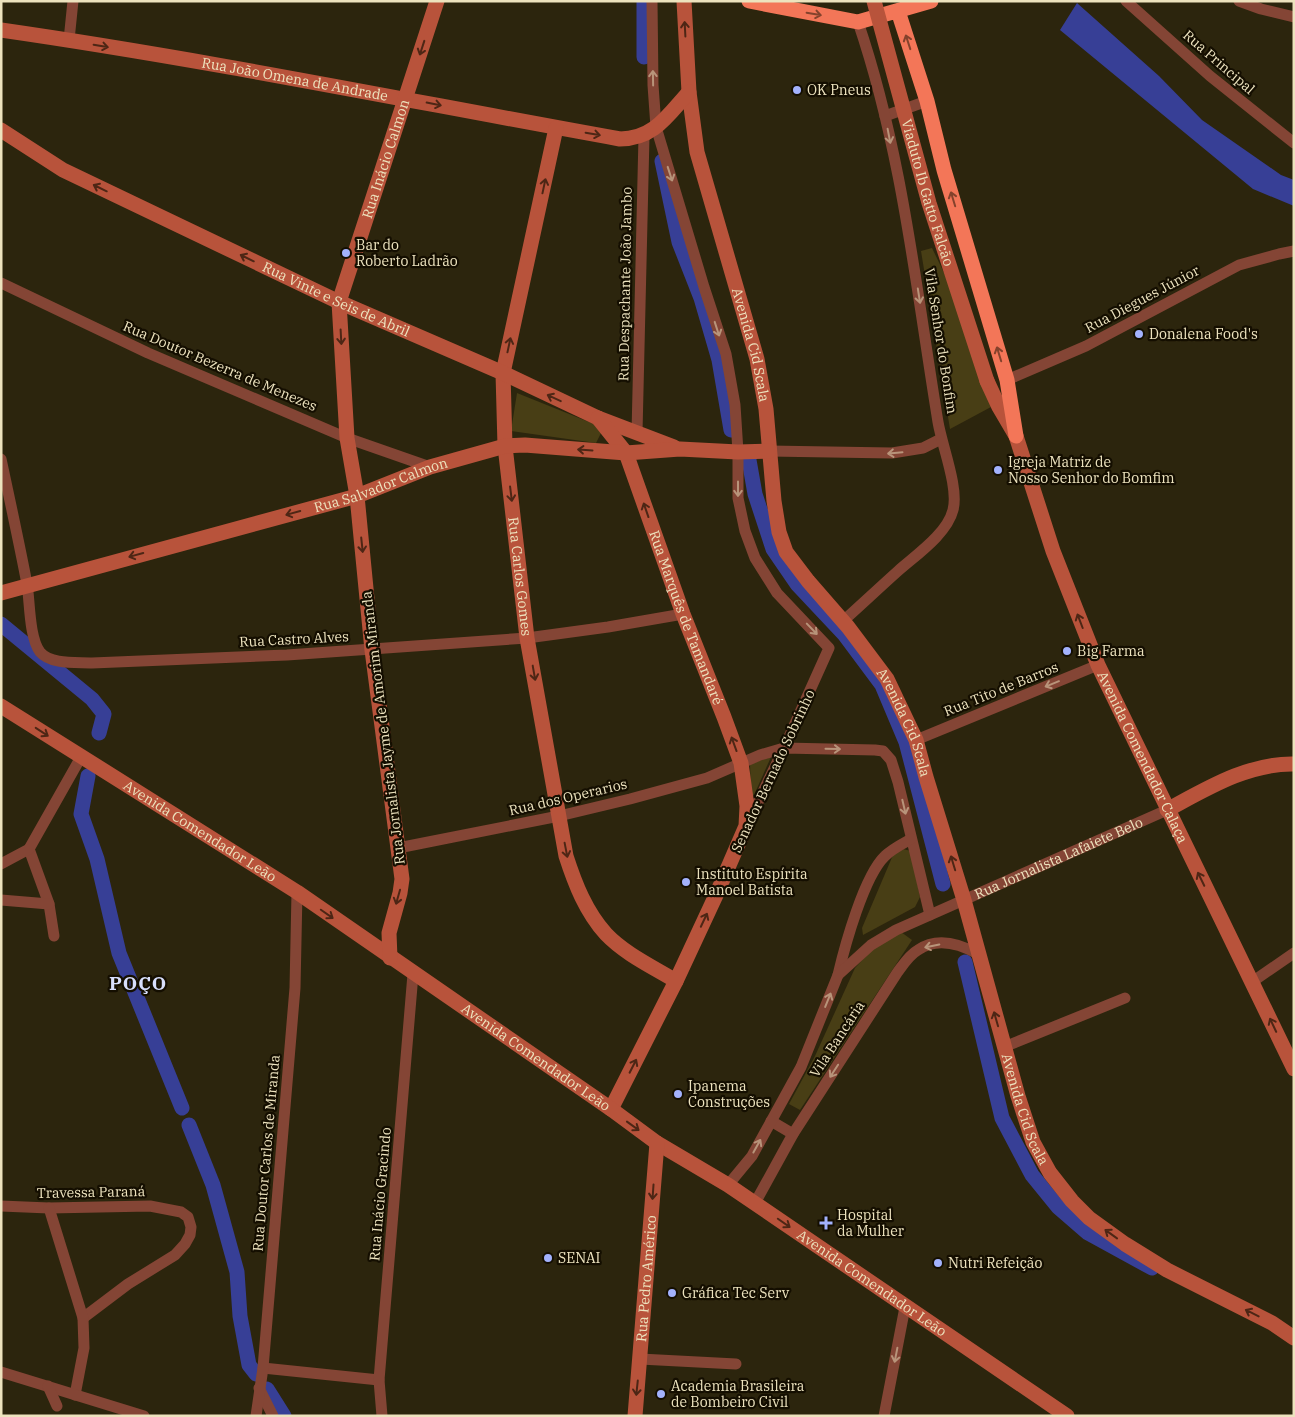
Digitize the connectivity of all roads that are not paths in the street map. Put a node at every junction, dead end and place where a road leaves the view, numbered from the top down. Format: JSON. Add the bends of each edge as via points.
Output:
{"nodes":[{"id":1,"x":73,"y":1,"type":"edge"},
{"id":2,"x":437,"y":1,"type":"edge"},
{"id":3,"x":652,"y":1,"type":"edge"},
{"id":4,"x":684,"y":1,"type":"edge"},
{"id":5,"x":750,"y":1,"type":"edge"},
{"id":6,"x":874,"y":1,"type":"edge"},
{"id":7,"x":931,"y":1,"type":"edge"},
{"id":8,"x":1126,"y":1,"type":"edge"},
{"id":9,"x":1239,"y":1,"type":"edge"},
{"id":10,"x":898,"y":11,"type":"junction"},
{"id":11,"x":1294,"y":17,"type":"edge"},
{"id":12,"x":858,"y":22,"type":"junction"},
{"id":13,"x":1,"y":30,"type":"edge"},
{"id":14,"x":69,"y":40,"type":"junction"},
{"id":15,"x":689,"y":92,"type":"junction"},
{"id":16,"x":406,"y":98,"type":"junction"},
{"id":17,"x":927,"y":101,"type":"junction"},
{"id":18,"x":885,"y":116,"type":"junction"},
{"id":19,"x":556,"y":128,"type":"junction"},
{"id":20,"x":1,"y":130,"type":"edge"},
{"id":21,"x":650,"y":131,"type":"junction"},
{"id":22,"x":1294,"y":144,"type":"edge"},
{"id":23,"x":1294,"y":252,"type":"edge"},
{"id":24,"x":1,"y":283,"type":"edge"},
{"id":25,"x":339,"y":302,"type":"junction"},
{"id":26,"x":503,"y":373,"type":"junction"},
{"id":27,"x":1007,"y":380,"type":"junction"},
{"id":28,"x":987,"y":381,"type":"joint"},
{"id":29,"x":598,"y":418,"type":"junction"},
{"id":30,"x":637,"y":433,"type":"junction"},
{"id":31,"x":1016,"y":436,"type":"junction"},
{"id":32,"x":347,"y":438,"type":"junction"},
{"id":33,"x":941,"y":439,"type":"junction"},
{"id":34,"x":505,"y":446,"type":"junction"},
{"id":35,"x":680,"y":450,"type":"junction"},
{"id":36,"x":769,"y":451,"type":"junction"},
{"id":37,"x":738,"y":452,"type":"junction"},
{"id":38,"x":626,"y":453,"type":"junction"},
{"id":39,"x":1,"y":459,"type":"edge"},
{"id":40,"x":430,"y":467,"type":"junction"},
{"id":41,"x":357,"y":496,"type":"junction"},
{"id":42,"x":27,"y":585,"type":"junction"},
{"id":43,"x":1,"y":592,"type":"edge"},
{"id":44,"x":683,"y":614,"type":"junction"},
{"id":45,"x":842,"y":622,"type":"junction"},
{"id":46,"x":527,"y":638,"type":"junction"},
{"id":47,"x":829,"y":648,"type":"joint"},
{"id":48,"x":372,"y":650,"type":"junction"},
{"id":49,"x":1098,"y":665,"type":"junction"},
{"id":50,"x":1,"y":706,"type":"edge"},
{"id":51,"x":916,"y":740,"type":"junction"},
{"id":52,"x":784,"y":748,"type":"junction"},
{"id":53,"x":82,"y":757,"type":"junction"},
{"id":54,"x":741,"y":763,"type":"junction"},
{"id":55,"x":1294,"y":764,"type":"edge"},
{"id":56,"x":1206,"y":789,"type":"junction"},
{"id":57,"x":1160,"y":796,"type":"junction"},
{"id":58,"x":1167,"y":810,"type":"junction"},
{"id":59,"x":560,"y":816,"type":"junction"},
{"id":60,"x":746,"y":826,"type":"junction"},
{"id":61,"x":911,"y":839,"type":"junction"},
{"id":62,"x":398,"y":848,"type":"junction"},
{"id":63,"x":30,"y":849,"type":"junction"},
{"id":64,"x":1,"y":864,"type":"edge"},
{"id":65,"x":296,"y":892,"type":"junction"},
{"id":66,"x":1,"y":900,"type":"edge"},
{"id":67,"x":964,"y":900,"type":"junction"},
{"id":68,"x":49,"y":904,"type":"junction"},
{"id":69,"x":930,"y":915,"type":"junction"},
{"id":70,"x":54,"y":936,"type":"dead end"},
{"id":71,"x":1294,"y":953,"type":"edge"},
{"id":72,"x":978,"y":954,"type":"junction"},
{"id":73,"x":390,"y":958,"type":"junction"},
{"id":74,"x":413,"y":974,"type":"junction"},
{"id":75,"x":838,"y":975,"type":"junction"},
{"id":76,"x":676,"y":981,"type":"junction"},
{"id":77,"x":1252,"y":982,"type":"junction"},
{"id":78,"x":1125,"y":998,"type":"dead end"},
{"id":79,"x":1004,"y":1047,"type":"junction"},
{"id":80,"x":1294,"y":1069,"type":"edge"},
{"id":81,"x":611,"y":1109,"type":"junction"},
{"id":82,"x":771,"y":1121,"type":"junction"},
{"id":83,"x":793,"y":1134,"type":"junction"},
{"id":84,"x":656,"y":1143,"type":"junction"},
{"id":85,"x":728,"y":1185,"type":"junction"},
{"id":86,"x":755,"y":1203,"type":"junction"},
{"id":87,"x":1,"y":1206,"type":"edge"},
{"id":88,"x":48,"y":1208,"type":"junction"},
{"id":89,"x":905,"y":1307,"type":"junction"},
{"id":90,"x":83,"y":1318,"type":"junction"},
{"id":91,"x":1294,"y":1338,"type":"edge"},
{"id":92,"x":640,"y":1359,"type":"junction"},
{"id":93,"x":736,"y":1364,"type":"dead end"},
{"id":94,"x":263,"y":1368,"type":"junction"},
{"id":95,"x":1,"y":1372,"type":"edge"},
{"id":96,"x":379,"y":1380,"type":"junction"},
{"id":97,"x":48,"y":1386,"type":"junction"},
{"id":98,"x":259,"y":1388,"type":"junction"},
{"id":99,"x":75,"y":1395,"type":"junction"},
{"id":100,"x":57,"y":1406,"type":"dead end"},
{"id":101,"x":144,"y":1416,"type":"edge"},
{"id":102,"x":256,"y":1416,"type":"edge"},
{"id":103,"x":273,"y":1416,"type":"edge"},
{"id":104,"x":382,"y":1416,"type":"edge"},
{"id":105,"x":635,"y":1416,"type":"edge"},
{"id":106,"x":884,"y":1416,"type":"edge"},
{"id":107,"x":1066,"y":1416,"type":"edge"}],
"edges":[{"from":1,"to":14,"type":"street"},
{"from":2,"to":16,"type":"street","name":"Rua Inácio Calmon","one_way":true},
{"from":21,"to":3,"type":"street","name":"Avenida Cid Scala","one_way":true},
{"from":15,"to":4,"type":"street","name":"Avenida Cid Scala","one_way":true},
{"from":5,"to":12,"type":"highway","one_way":true},
{"from":6,"to":28,"type":"street","name":"Viaduto Ib Gatto Falcão","bridge":true,"via":[[929,203]]},
{"from":7,"to":10,"type":"highway"},
{"from":8,"to":22,"type":"street","name":"Rua Principal","via":[[1210,76]]},
{"from":9,"to":11,"type":"street"},
{"from":10,"to":12,"type":"highway"},
{"from":17,"to":10,"type":"highway","one_way":true},
{"from":12,"to":18,"type":"street","name":"Vila Senhor do Bonfim"},
{"from":13,"to":14,"type":"street","name":"Rua João Omena de Andrade"},
{"from":14,"to":16,"type":"street","name":"Rua João Omena de Andrade","one_way":true},
{"from":15,"to":21,"type":"street"},
{"from":15,"to":36,"type":"street","name":"Avenida Cid Scala","via":[[697,152],[757,359]]},
{"from":16,"to":19,"type":"street","name":"Rua João Omena de Andrade","one_way":true},
{"from":16,"to":25,"type":"street","name":"Rua Inácio Calmon"},
{"from":17,"to":18,"type":"street"},
{"from":27,"to":17,"type":"highway","one_way":true,"via":[[944,170]]},
{"from":18,"to":33,"type":"street","name":"Vila Senhor do Bonfim","one_way":true,"via":[[914,268]]},
{"from":19,"to":21,"type":"street","name":"Rua João Omena de Andrade","one_way":true,"via":[[620,139],[632,139]]},
{"from":26,"to":19,"type":"street","name":"Rua Carlos Gomes","one_way":true},
{"from":25,"to":20,"type":"street","name":"Rua Vinte e Seis de Abril","one_way":true,"via":[[63,170]]},
{"from":21,"to":30,"type":"street","name":"Rua Despachante João Jambo"},
{"from":21,"to":37,"type":"street","name":"Avenida Cid Scala","one_way":true,"via":[[726,354],[735,405]]},
{"from":23,"to":27,"type":"street","name":"Rua Diegues Júnior","via":[[1238,265],[1086,346]]},
{"from":24,"to":32,"type":"street","name":"Rua Doutor Bezerra de Menezes","via":[[148,353]]},
{"from":25,"to":26,"type":"street","name":"Rua Vinte e Seis de Abril"},
{"from":25,"to":32,"type":"street","name":"Rua Inácio Calmon","one_way":true},
{"from":29,"to":26,"type":"street","name":"Rua Vinte e Seis de Abril","one_way":true},
{"from":26,"to":34,"type":"street","name":"Rua Carlos Gomes"},
{"from":27,"to":31,"type":"highway"},
{"from":28,"to":31,"type":"street","name":"Avenida Comendador Calaça"},
{"from":29,"to":30,"type":"street","name":"Rua Vinte e Seis de Abril"},
{"from":29,"to":38,"type":"street","name":"Rua Marquês de Tamandaré"},
{"from":30,"to":35,"type":"street","name":"Rua Vinte e Seis de Abril"},
{"from":49,"to":31,"type":"street","name":"Avenida Comendador Calaça","one_way":true,"via":[[1053,551]]},
{"from":32,"to":40,"type":"street","name":"Rua Doutor Bezerra de Menezes"},
{"from":32,"to":41,"type":"street","name":"Rua Inácio Calmon"},
{"from":33,"to":36,"type":"street","one_way":true,"via":[[923,448],[892,453]]},
{"from":33,"to":45,"type":"street","name":"Vila Senhor do Bonfim","via":[[954,492],[950,519],[935,538]]},
{"from":38,"to":34,"type":"street","name":"Rua Salvador Calmon","one_way":true},
{"from":34,"to":40,"type":"street","name":"Rua Salvador Calmon"},
{"from":34,"to":46,"type":"street","name":"Rua Carlos Gomes","one_way":true},
{"from":35,"to":37,"type":"street","name":"Rua Salvador Calmon"},
{"from":35,"to":38,"type":"street","name":"Rua Salvador Calmon"},
{"from":36,"to":37,"type":"street","name":"Rua Salvador Calmon"},
{"from":36,"to":45,"type":"street","name":"Avenida Cid Scala","via":[[774,501],[786,552]]},
{"from":37,"to":47,"type":"street","name":"Avenida Cid Scala","one_way":true,"via":[[738,498],[755,558],[777,594]]},
{"from":44,"to":38,"type":"street","name":"Rua Marquês de Tamandaré","one_way":true},
{"from":39,"to":42,"type":"street"},
{"from":40,"to":41,"type":"street","name":"Rua Salvador Calmon"},
{"from":41,"to":42,"type":"street","name":"Rua Salvador Calmon","one_way":true},
{"from":41,"to":48,"type":"street","name":"Rua Jornalista Jayme de Amorim Miranda","one_way":true},
{"from":42,"to":43,"type":"street","name":"Rua Salvador Calmon"},
{"from":42,"to":48,"type":"street","name":"Rua Castro Alves","via":[[34,639],[46,657],[56,660],[92,664]]},
{"from":44,"to":46,"type":"street","name":"Rua Castro Alves"},
{"from":54,"to":44,"type":"street","name":"Rua Marquês de Tamandaré","one_way":true},
{"from":45,"to":51,"type":"street","name":"Avenida Cid Scala","via":[[886,679]]},
{"from":46,"to":48,"type":"street","name":"Rua Castro Alves"},
{"from":46,"to":59,"type":"street","name":"Rua Carlos Gomes","one_way":true},
{"from":47,"to":52,"type":"street","name":"Senador Bernado Sobrinho"},
{"from":48,"to":62,"type":"street","name":"Rua Jornalista Jayme de Amorim Miranda"},
{"from":49,"to":51,"type":"street","name":"Rua Tito de Barros","one_way":true},
{"from":49,"to":57,"type":"street","name":"Avenida Comendador Calaça"},
{"from":50,"to":53,"type":"street","name":"Avenida Comendador Leão","one_way":true},
{"from":67,"to":51,"type":"street","name":"Avenida Cid Scala","one_way":true},
{"from":52,"to":54,"type":"street"},
{"from":52,"to":60,"type":"street","name":"Senador Bernado Sobrinho"},
{"from":52,"to":61,"type":"street","name":"Avenida Cid Scala","one_way":true,"via":[[883,751],[891,760]]},
{"from":53,"to":63,"type":"street"},
{"from":53,"to":65,"type":"street","name":"Avenida Comendador Leão"},
{"from":54,"to":59,"type":"street","name":"Rua dos Operarios","via":[[707,778]]},
{"from":54,"to":60,"type":"street","name":"Rua Marquês de Tamandaré","via":[[747,806]]},
{"from":55,"to":56,"type":"street","name":"Rua Jornalista Lafaiete Belo","via":[[1254,768]]},
{"from":56,"to":57,"type":"street","name":"Rua Jornalista Lafaiete Belo"},
{"from":56,"to":58,"type":"street","name":"Rua Jornalista Lafaiete Belo"},
{"from":57,"to":58,"type":"street","name":"Avenida Comendador Calaça"},
{"from":58,"to":67,"type":"street","name":"Rua Jornalista Lafaiete Belo"},
{"from":77,"to":58,"type":"street","name":"Avenida Comendador Calaça","one_way":true},
{"from":59,"to":62,"type":"street","name":"Rua dos Operarios"},
{"from":59,"to":76,"type":"street","name":"Rua Carlos Gomes","one_way":true,"via":[[566,856],[574,880],[595,920],[626,950]]},
{"from":76,"to":60,"type":"street","name":"Senador Bernado Sobrinho","one_way":true},
{"from":61,"to":69,"type":"street","name":"Avenida Cid Scala"},
{"from":61,"to":75,"type":"street","via":[[884,856],[873,872],[847,938]]},
{"from":62,"to":73,"type":"street","name":"Rua Jornalista Jayme de Amorim Miranda","one_way":true,"via":[[402,879],[389,933]]},
{"from":63,"to":64,"type":"street"},
{"from":63,"to":68,"type":"street"},
{"from":65,"to":73,"type":"street","name":"Avenida Comendador Leão","one_way":true},
{"from":65,"to":94,"type":"street","name":"Rua Doutor Carlos de Miranda","via":[[295,988]]},
{"from":66,"to":68,"type":"street"},
{"from":67,"to":69,"type":"street","name":"Rua Jornalista Lafaiete Belo"},
{"from":67,"to":72,"type":"street","name":"Avenida Cid Scala"},
{"from":68,"to":70,"type":"street"},
{"from":69,"to":75,"type":"street","name":"Rua Jornalista Lafaiete Belo","via":[[884,936]]},
{"from":71,"to":77,"type":"street"},
{"from":79,"to":72,"type":"street","name":"Avenida Cid Scala","one_way":true},
{"from":72,"to":83,"type":"street","name":"Vila Bancária","one_way":true,"via":[[965,947],[945,943],[919,949],[909,957]]},
{"from":73,"to":74,"type":"street","name":"Avenida Comendador Leão"},
{"from":74,"to":81,"type":"street","name":"Avenida Comendador Leão"},
{"from":74,"to":96,"type":"street","name":"Rua Inácio Gracindo"},
{"from":82,"to":75,"type":"street","one_way":true,"via":[[801,1067]]},
{"from":81,"to":76,"type":"street","name":"Senador Bernado Sobrinho","one_way":true},
{"from":80,"to":77,"type":"street","name":"Avenida Comendador Calaça","one_way":true},
{"from":78,"to":79,"type":"street"},
{"from":91,"to":79,"type":"street","name":"Avenida Cid Scala","one_way":true,"via":[[1272,1323],[1167,1270],[1125,1244],[1078,1207],[1050,1173],[1033,1142]]},
{"from":81,"to":84,"type":"street","name":"Avenida Comendador Leão","one_way":true},
{"from":82,"to":83,"type":"street"},
{"from":85,"to":82,"type":"street","one_way":true,"via":[[752,1156]]},
{"from":83,"to":86,"type":"street","name":"Vila Bancária"},
{"from":84,"to":85,"type":"street","name":"Avenida Comendador Leão"},
{"from":84,"to":92,"type":"street","name":"Rua Pedro Américo","one_way":true},
{"from":85,"to":86,"type":"street","name":"Avenida Comendador Leão"},
{"from":86,"to":89,"type":"street","name":"Avenida Comendador Leão","one_way":true},
{"from":87,"to":88,"type":"street","name":"Travessa Paraná"},
{"from":88,"to":90,"type":"street"},
{"from":88,"to":90,"type":"street","name":"Travessa Paraná","via":[[150,1206],[182,1212],[188,1217],[190,1235],[175,1255],[128,1284]]},
{"from":89,"to":106,"type":"street","one_way":true},
{"from":89,"to":107,"type":"street","name":"Avenida Comendador Leão"},
{"from":90,"to":99,"type":"street","via":[[84,1348]]},
{"from":92,"to":93,"type":"street"},
{"from":92,"to":105,"type":"street","name":"Rua Pedro Américo","one_way":true},
{"from":94,"to":96,"type":"street"},
{"from":94,"to":98,"type":"street","name":"Rua Doutor Carlos de Miranda"},
{"from":95,"to":97,"type":"street"},
{"from":96,"to":104,"type":"street","name":"Rua Inácio Gracindo"},
{"from":97,"to":99,"type":"street"},
{"from":97,"to":100,"type":"street"},
{"from":98,"to":102,"type":"street","name":"Rua Doutor Carlos de Miranda"},
{"from":98,"to":103,"type":"street"},
{"from":99,"to":101,"type":"street"}]}
